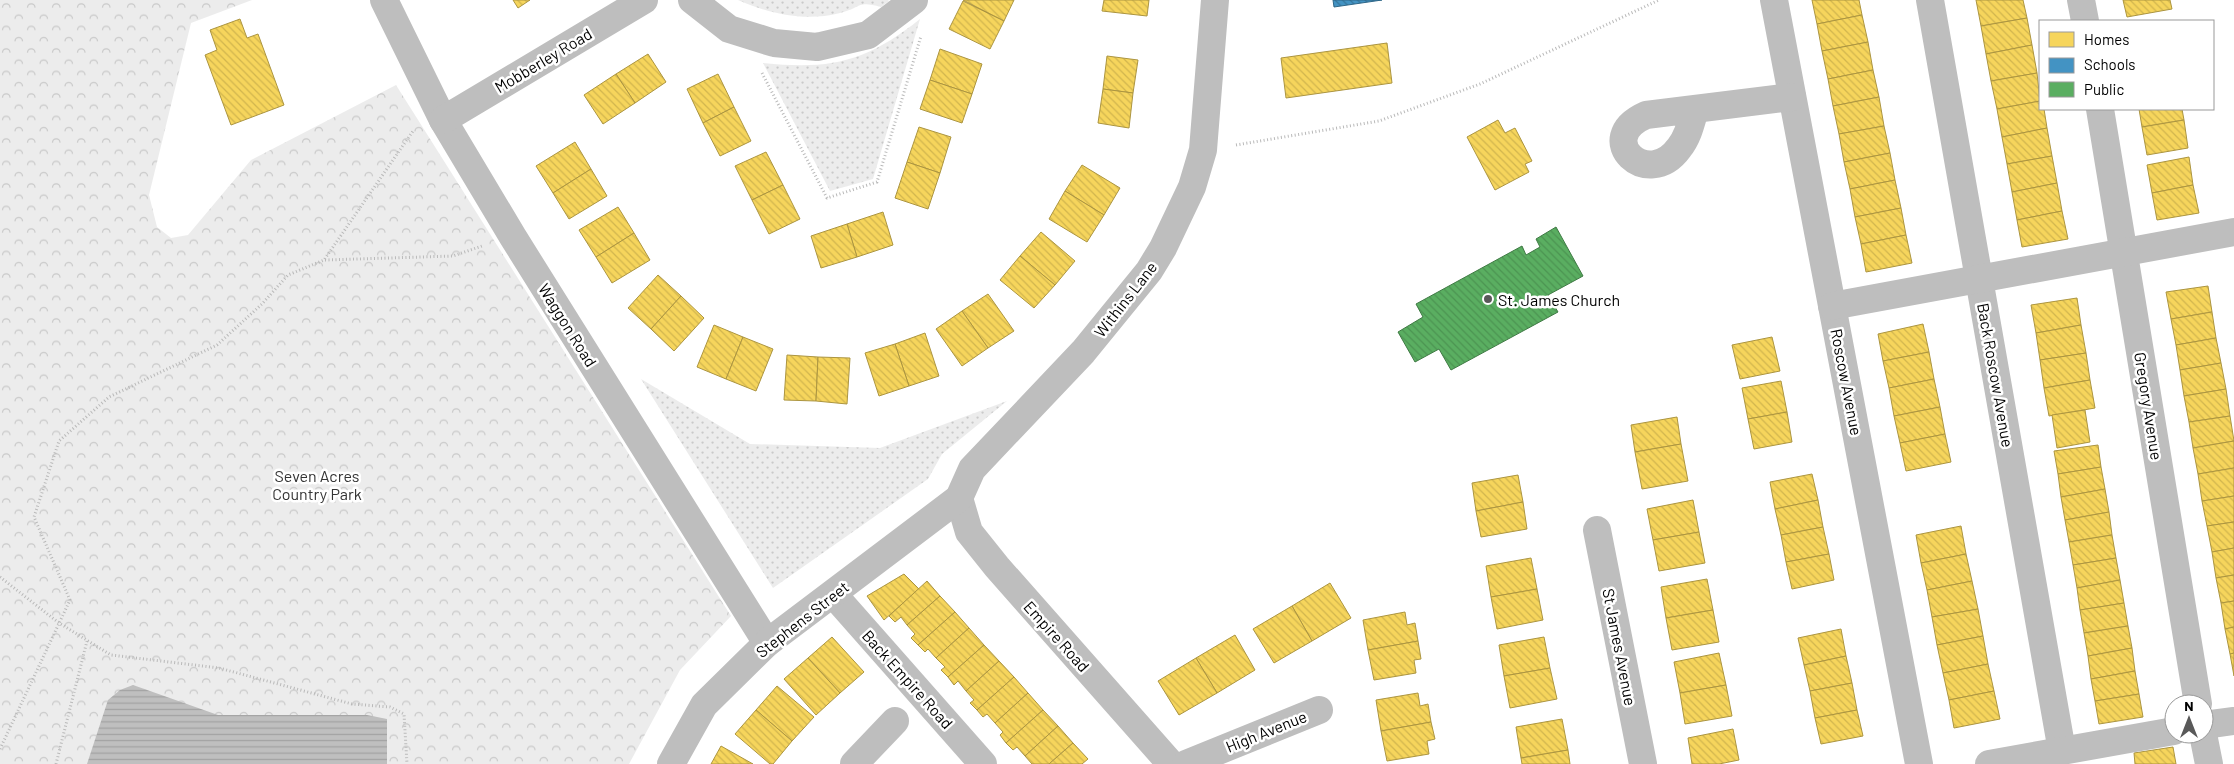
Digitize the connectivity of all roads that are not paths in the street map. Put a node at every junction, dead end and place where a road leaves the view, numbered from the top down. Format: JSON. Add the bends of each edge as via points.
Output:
{"nodes":[{"id":1,"x":384,"y":0,"type":"edge"},
{"id":2,"x":644,"y":0,"type":"edge"},
{"id":3,"x":692,"y":0,"type":"edge"},
{"id":4,"x":914,"y":0,"type":"edge"},
{"id":5,"x":1215,"y":0,"type":"edge"},
{"id":6,"x":1774,"y":0,"type":"edge"},
{"id":7,"x":1930,"y":0,"type":"edge"},
{"id":8,"x":2081,"y":0,"type":"edge"},
{"id":9,"x":2085,"y":20,"type":"edge"},
{"id":10,"x":1792,"y":96,"type":"junction"},
{"id":11,"x":1695,"y":109,"type":"dead end"},
{"id":12,"x":2100,"y":110,"type":"edge"},
{"id":13,"x":438,"y":112,"type":"junction"},
{"id":14,"x":2234,"y":232,"type":"edge"},
{"id":15,"x":2124,"y":253,"type":"junction"},
{"id":16,"x":1979,"y":279,"type":"junction"},
{"id":17,"x":1832,"y":306,"type":"junction"},
{"id":18,"x":960,"y":498,"type":"junction"},
{"id":19,"x":1598,"y":530,"type":"dead end"},
{"id":20,"x":833,"y":594,"type":"junction"},
{"id":21,"x":767,"y":643,"type":"junction"},
{"id":22,"x":2196,"y":694,"type":"edge"},
{"id":23,"x":1319,"y":710,"type":"dead end"},
{"id":24,"x":2234,"y":720,"type":"edge"},
{"id":25,"x":895,"y":721,"type":"dead end"},
{"id":26,"x":2214,"y":723,"type":"edge"},
{"id":27,"x":2164,"y":733,"type":"edge"},
{"id":28,"x":2205,"y":744,"type":"edge"},
{"id":29,"x":2062,"y":751,"type":"junction"},
{"id":30,"x":863,"y":761,"type":"edge"},
{"id":31,"x":671,"y":764,"type":"edge"},
{"id":32,"x":984,"y":764,"type":"edge"},
{"id":33,"x":1171,"y":764,"type":"edge"},
{"id":34,"x":1186,"y":764,"type":"edge"},
{"id":35,"x":1643,"y":764,"type":"edge"},
{"id":36,"x":1919,"y":764,"type":"edge"},
{"id":37,"x":1989,"y":764,"type":"edge"},
{"id":38,"x":2209,"y":764,"type":"edge"}],
"edges":[{"from":1,"to":13,"type":"street","name":"Waggon Road"},
{"from":2,"to":13,"type":"street","name":"Mobberley Road"},
{"from":3,"to":4,"type":"street","via":[[729,29],[774,43],[817,47],[868,35]]},
{"from":5,"to":18,"type":"street","name":"Withins Lane","via":[[1203,150],[1192,187],[1163,248],[1149,272],[1083,352],[972,469]]},
{"from":6,"to":10,"type":"street","name":"Roscow Avenue"},
{"from":7,"to":16,"type":"street","name":"Back Roscow Avenue"},
{"from":8,"to":9,"type":"street"},
{"from":10,"to":11,"type":"street"},
{"from":10,"to":17,"type":"street","name":"Roscow Avenue"},
{"from":12,"to":15,"type":"street","name":"Gregory Avenue"},
{"from":13,"to":21,"type":"street","name":"Waggon Road"},
{"from":14,"to":15,"type":"street"},
{"from":15,"to":16,"type":"street"},
{"from":15,"to":22,"type":"street","name":"Gregory Avenue"},
{"from":16,"to":17,"type":"street"},
{"from":16,"to":29,"type":"street","name":"Back Roscow Avenue"},
{"from":17,"to":36,"type":"street","name":"Roscow Avenue"},
{"from":18,"to":20,"type":"street","name":"Stephens Street"},
{"from":18,"to":33,"type":"street","name":"Empire Road","via":[[969,532]]},
{"from":19,"to":35,"type":"street","name":"St James Avenue"},
{"from":20,"to":21,"type":"street","name":"Stephens Street"},
{"from":20,"to":32,"type":"street","name":"Back Empire Road"},
{"from":21,"to":31,"type":"street","name":"Stephens Street","via":[[704,705]]},
{"from":23,"to":34,"type":"street","name":"High Avenue"},
{"from":24,"to":26,"type":"street"},
{"from":25,"to":30,"type":"street"},
{"from":27,"to":29,"type":"street"},
{"from":28,"to":38,"type":"street"},
{"from":29,"to":37,"type":"street"}]}
